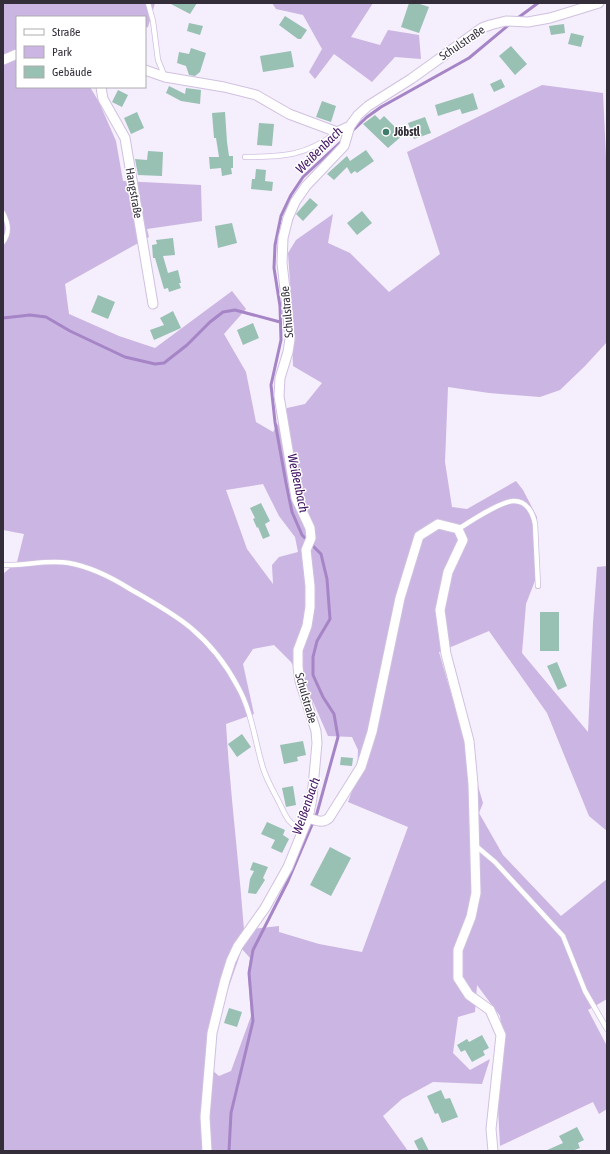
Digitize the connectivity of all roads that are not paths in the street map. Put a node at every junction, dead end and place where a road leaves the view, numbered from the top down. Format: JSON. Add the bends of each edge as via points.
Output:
{"nodes":[{"id":1,"x":148,"y":3,"type":"edge"},
{"id":2,"x":599,"y":3,"type":"edge"},
{"id":3,"x":16,"y":54,"type":"edge"},
{"id":4,"x":3,"y":60,"type":"edge"},
{"id":5,"x":146,"y":70,"type":"edge"},
{"id":6,"x":165,"y":77,"type":"junction"},
{"id":7,"x":101,"y":88,"type":"edge"},
{"id":8,"x":337,"y":132,"type":"junction"},
{"id":9,"x":348,"y":132,"type":"junction"},
{"id":10,"x":245,"y":157,"type":"dead end"},
{"id":11,"x":3,"y":213,"type":"edge"},
{"id":12,"x":3,"y":242,"type":"edge"},
{"id":13,"x":153,"y":304,"type":"dead end"},
{"id":14,"x":458,"y":529,"type":"junction"},
{"id":15,"x":3,"y":565,"type":"edge"},
{"id":16,"x":538,"y":586,"type":"dead end"},
{"id":17,"x":310,"y":818,"type":"junction"},
{"id":18,"x":303,"y":829,"type":"junction"},
{"id":19,"x":476,"y":846,"type":"junction"},
{"id":20,"x":607,"y":1029,"type":"edge"},
{"id":21,"x":207,"y":1151,"type":"edge"},
{"id":22,"x":493,"y":1151,"type":"edge"}],
"edges":[{"from":1,"to":6,"type":"lane","via":[[158,60]]},
{"from":2,"to":9,"type":"street","name":"Schulstraße","via":[[550,18],[506,22],[482,28],[368,106],[358,114]]},
{"from":3,"to":4,"type":"street"},
{"from":5,"to":6,"type":"street"},
{"from":6,"to":8,"type":"street","via":[[256,95],[289,114]]},
{"from":7,"to":13,"type":"street","name":"Hangstraße","via":[[103,99],[125,138]]},
{"from":8,"to":9,"type":"street"},
{"from":8,"to":10,"type":"lane","via":[[326,141],[296,154]]},
{"from":9,"to":17,"type":"street","name":"Schulstraße","via":[[344,146],[306,186],[295,202],[283,238],[282,263],[290,340],[280,378],[279,396],[296,498],[310,528],[311,538],[306,550],[310,607],[307,626],[298,650],[300,681],[316,731],[317,743]]},
{"from":11,"to":12,"type":"lane","via":[[8,229]]},
{"from":14,"to":16,"type":"lane","via":[[500,505],[514,501],[524,504],[530,509],[535,524]]},
{"from":14,"to":17,"type":"street","via":[[438,524],[420,536],[400,598],[372,732],[361,766],[329,818],[321,822]]},
{"from":14,"to":19,"type":"street","via":[[463,540],[448,572],[440,610],[446,654],[469,741]]},
{"from":15,"to":18,"type":"lane","via":[[68,562],[88,567],[158,604],[191,628],[218,657],[239,688],[247,707],[268,783],[290,822],[295,827]]},
{"from":17,"to":18,"type":"street","name":"Schulstraße"},
{"from":18,"to":21,"type":"street","name":"Schulstraße","via":[[288,867],[265,908],[238,946],[225,980],[212,1033],[205,1117]]},
{"from":19,"to":20,"type":"lane","via":[[495,862],[563,936],[585,991]]},
{"from":19,"to":22,"type":"street","via":[[476,892],[471,917],[458,950],[458,978],[469,995],[490,1010],[501,1035],[491,1128]]}]}
